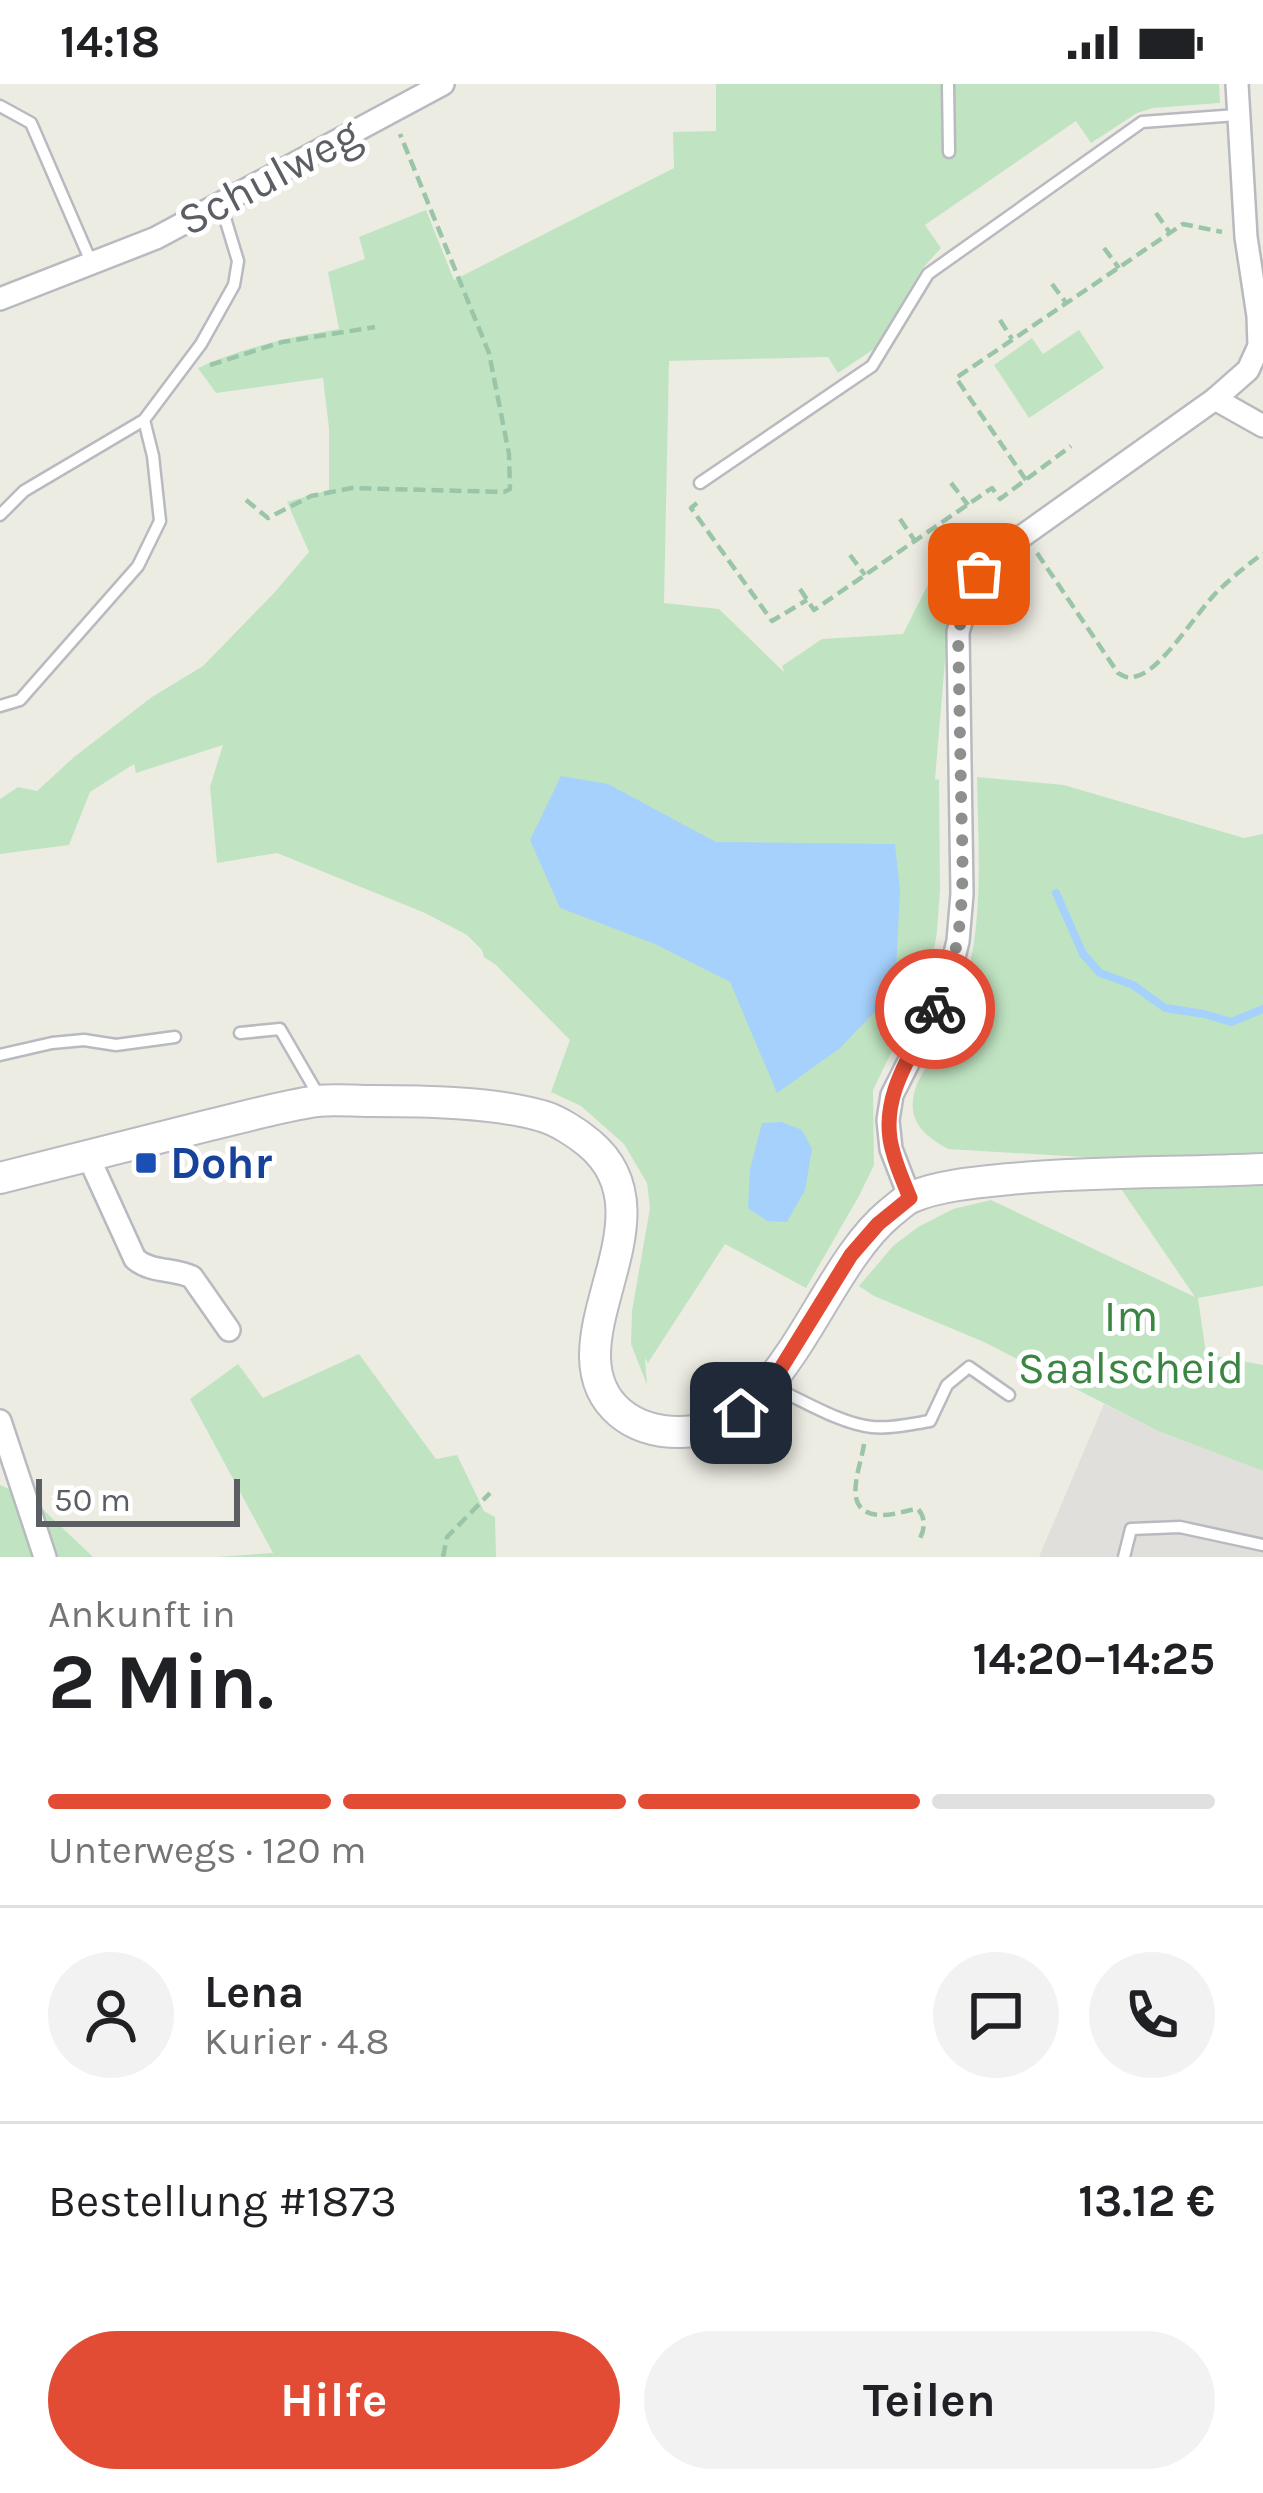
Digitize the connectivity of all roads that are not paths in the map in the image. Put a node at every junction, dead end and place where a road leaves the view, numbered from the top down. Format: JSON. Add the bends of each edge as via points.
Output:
{"nodes":[{"id":1,"x":443,"y":84,"type":"edge"},
{"id":2,"x":948,"y":84,"type":"edge"},
{"id":3,"x":1237,"y":84,"type":"edge"},
{"id":4,"x":0,"y":106,"type":"edge"},
{"id":5,"x":1238,"y":115,"type":"junction"},
{"id":6,"x":949,"y":152,"type":"dead end"},
{"id":7,"x":221,"y":205,"type":"junction"},
{"id":8,"x":92,"y":264,"type":"junction"},
{"id":9,"x":3,"y":302,"type":"edge"},
{"id":10,"x":1215,"y":399,"type":"junction"},
{"id":11,"x":144,"y":420,"type":"junction"},
{"id":12,"x":1263,"y":426,"type":"edge"},
{"id":13,"x":700,"y":483,"type":"road end"},
{"id":14,"x":0,"y":515,"type":"edge"},
{"id":15,"x":0,"y":706,"type":"edge"},
{"id":16,"x":240,"y":1033,"type":"dead end"},
{"id":17,"x":175,"y":1037,"type":"dead end"},
{"id":18,"x":0,"y":1055,"type":"edge"},
{"id":19,"x":321,"y":1100,"type":"junction"},
{"id":20,"x":88,"y":1156,"type":"junction"},
{"id":21,"x":1263,"y":1169,"type":"edge"},
{"id":22,"x":0,"y":1178,"type":"edge"},
{"id":23,"x":910,"y":1198,"type":"junction"},
{"id":24,"x":229,"y":1330,"type":"dead end"},
{"id":25,"x":770,"y":1386,"type":"junction"},
{"id":26,"x":1010,"y":1395,"type":"dead end"},
{"id":27,"x":0,"y":1421,"type":"edge"},
{"id":28,"x":1263,"y":1545,"type":"edge"},
{"id":29,"x":45,"y":1557,"type":"edge"},
{"id":30,"x":1124,"y":1557,"type":"edge"}],
"edges":[{"from":1,"to":7,"type":"street","name":"Schulweg"},
{"from":2,"to":6,"type":"lane"},
{"from":3,"to":5,"type":"street"},
{"from":4,"to":8,"type":"lane","via":[[31,122]]},
{"from":5,"to":10,"type":"street","via":[[1259,346],[1248,370]]},
{"from":5,"to":13,"type":"lane","via":[[1142,122],[928,274],[872,366]]},
{"from":7,"to":8,"type":"street","name":"Schulweg"},
{"from":7,"to":11,"type":"lane","via":[[238,261],[234,285],[202,344]]},
{"from":8,"to":9,"type":"street","name":"Schulweg"},
{"from":10,"to":12,"type":"street"},
{"from":10,"to":23,"type":"street","via":[[1000,552],[966,604],[958,632],[958,941],[947,986],[892,1095],[888,1120]]},
{"from":11,"to":14,"type":"lane","via":[[24,491]]},
{"from":11,"to":15,"type":"lane","via":[[160,521],[138,566],[20,700]]},
{"from":16,"to":19,"type":"lane","via":[[280,1029]]},
{"from":17,"to":18,"type":"lane","via":[[52,1043]]},
{"from":19,"to":20,"type":"main road"},
{"from":19,"to":25,"type":"main road","via":[[546,1116],[590,1144],[621,1195],[620,1240],[595,1358],[614,1410],[635,1425],[710,1428]]},
{"from":20,"to":22,"type":"main road"},
{"from":20,"to":24,"type":"street","via":[[135,1259],[193,1276]]},
{"from":21,"to":23,"type":"main road","via":[[1066,1173]]},
{"from":23,"to":25,"type":"main road","via":[[851,1255]]},
{"from":25,"to":26,"type":"lane","via":[[867,1427],[889,1428],[930,1421],[947,1385],[969,1367]]},
{"from":27,"to":29,"type":"street"},
{"from":28,"to":30,"type":"lane","via":[[1180,1527],[1131,1529]]}]}
